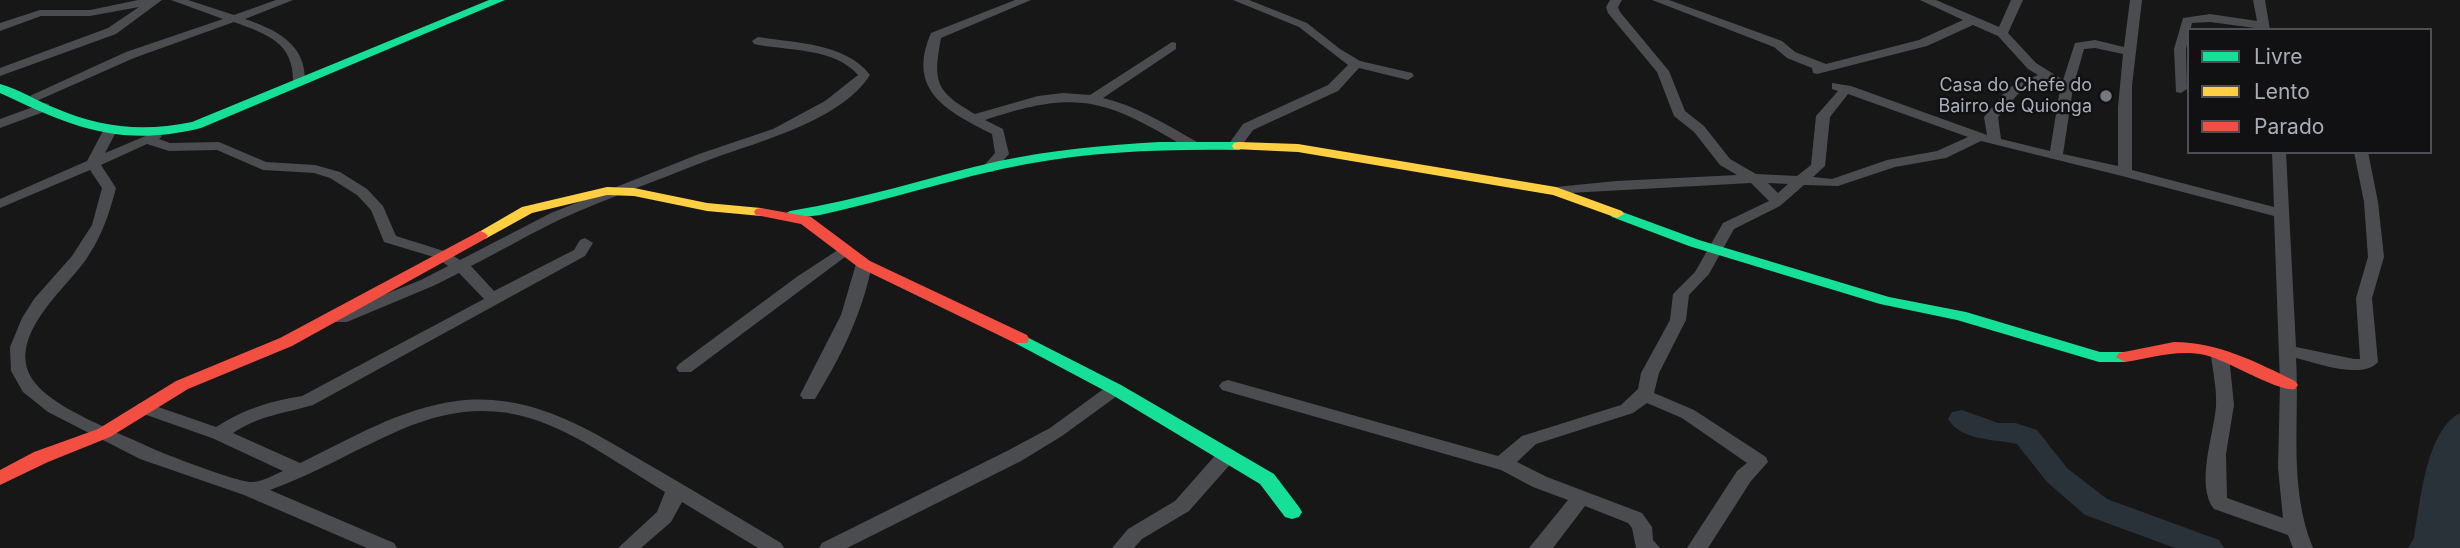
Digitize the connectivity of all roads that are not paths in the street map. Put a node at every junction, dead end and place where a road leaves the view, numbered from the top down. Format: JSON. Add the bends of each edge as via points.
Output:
{"nodes":[{"id":1,"x":156,"y":0,"type":"edge"},
{"id":2,"x":177,"y":0,"type":"edge"},
{"id":3,"x":216,"y":0,"type":"edge"},
{"id":4,"x":288,"y":0,"type":"edge"},
{"id":5,"x":499,"y":0,"type":"edge"},
{"id":6,"x":1025,"y":0,"type":"edge"},
{"id":7,"x":1239,"y":0,"type":"edge"},
{"id":8,"x":1616,"y":0,"type":"edge"},
{"id":9,"x":1658,"y":0,"type":"edge"},
{"id":10,"x":1926,"y":0,"type":"edge"},
{"id":11,"x":2017,"y":0,"type":"edge"},
{"id":12,"x":2136,"y":0,"type":"edge"},
{"id":13,"x":2259,"y":0,"type":"edge"},
{"id":14,"x":197,"y":7,"type":"junction"},
{"id":15,"x":236,"y":19,"type":"junction"},
{"id":16,"x":1974,"y":20,"type":"junction"},
{"id":17,"x":0,"y":27,"type":"edge"},
{"id":18,"x":2264,"y":28,"type":"edge"},
{"id":19,"x":2002,"y":33,"type":"junction"},
{"id":20,"x":758,"y":41,"type":"dead end"},
{"id":21,"x":1172,"y":46,"type":"dead end"},
{"id":22,"x":2128,"y":52,"type":"junction"},
{"id":23,"x":1356,"y":64,"type":"junction"},
{"id":24,"x":1825,"y":68,"type":"junction"},
{"id":25,"x":1811,"y":71,"type":"dead end"},
{"id":26,"x":0,"y":72,"type":"edge"},
{"id":27,"x":1408,"y":76,"type":"dead end"},
{"id":28,"x":2045,"y":77,"type":"junction"},
{"id":29,"x":299,"y":82,"type":"junction"},
{"id":30,"x":0,"y":88,"type":"edge"},
{"id":31,"x":2067,"y":88,"type":"junction"},
{"id":32,"x":2181,"y":89,"type":"dead end"},
{"id":33,"x":1094,"y":98,"type":"junction"},
{"id":34,"x":27,"y":100,"type":"junction"},
{"id":35,"x":44,"y":107,"type":"junction"},
{"id":36,"x":974,"y":119,"type":"junction"},
{"id":37,"x":0,"y":124,"type":"edge"},
{"id":38,"x":108,"y":134,"type":"junction"},
{"id":39,"x":153,"y":137,"type":"junction"},
{"id":40,"x":1979,"y":137,"type":"junction"},
{"id":41,"x":1995,"y":142,"type":"junction"},
{"id":42,"x":1192,"y":145,"type":"junction"},
{"id":43,"x":1235,"y":145,"type":"junction"},
{"id":44,"x":2279,"y":154,"type":"edge"},
{"id":45,"x":2361,"y":154,"type":"edge"},
{"id":46,"x":2056,"y":155,"type":"junction"},
{"id":47,"x":93,"y":163,"type":"junction"},
{"id":48,"x":988,"y":169,"type":"junction"},
{"id":49,"x":2125,"y":172,"type":"junction"},
{"id":50,"x":1754,"y":179,"type":"junction"},
{"id":51,"x":1799,"y":182,"type":"junction"},
{"id":52,"x":619,"y":191,"type":"junction"},
{"id":53,"x":1556,"y":191,"type":"junction"},
{"id":54,"x":1777,"y":201,"type":"junction"},
{"id":55,"x":0,"y":204,"type":"edge"},
{"id":56,"x":2282,"y":214,"type":"junction"},
{"id":57,"x":790,"y":215,"type":"junction"},
{"id":58,"x":585,"y":243,"type":"dead end"},
{"id":59,"x":1713,"y":249,"type":"junction"},
{"id":60,"x":844,"y":251,"type":"junction"},
{"id":61,"x":442,"y":255,"type":"junction"},
{"id":62,"x":864,"y":264,"type":"junction"},
{"id":63,"x":461,"y":266,"type":"junction"},
{"id":64,"x":510,"y":291,"type":"junction"},
{"id":65,"x":305,"y":331,"type":"junction"},
{"id":66,"x":2287,"y":350,"type":"junction"},
{"id":67,"x":2221,"y":356,"type":"junction"},
{"id":68,"x":685,"y":368,"type":"dead end"},
{"id":69,"x":2289,"y":385,"type":"junction"},
{"id":70,"x":1228,"y":386,"type":"dead end"},
{"id":71,"x":1115,"y":389,"type":"junction"},
{"id":72,"x":808,"y":395,"type":"dead end"},
{"id":73,"x":1643,"y":395,"type":"junction"},
{"id":74,"x":144,"y":408,"type":"junction"},
{"id":75,"x":104,"y":433,"type":"junction"},
{"id":76,"x":218,"y":434,"type":"junction"},
{"id":77,"x":1227,"y":455,"type":"junction"},
{"id":78,"x":1504,"y":463,"type":"junction"},
{"id":79,"x":301,"y":471,"type":"junction"},
{"id":80,"x":0,"y":478,"type":"edge"},
{"id":81,"x":676,"y":489,"type":"junction"},
{"id":82,"x":251,"y":490,"type":"junction"},
{"id":83,"x":1582,"y":496,"type":"junction"},
{"id":84,"x":1292,"y":512,"type":"dead end"},
{"id":85,"x":2293,"y":529,"type":"junction"},
{"id":86,"x":387,"y":548,"type":"edge"},
{"id":87,"x":628,"y":548,"type":"edge"},
{"id":88,"x":774,"y":548,"type":"edge"},
{"id":89,"x":829,"y":548,"type":"edge"},
{"id":90,"x":1122,"y":548,"type":"edge"},
{"id":91,"x":1539,"y":548,"type":"edge"},
{"id":92,"x":1650,"y":548,"type":"edge"},
{"id":93,"x":1697,"y":548,"type":"edge"},
{"id":94,"x":2303,"y":548,"type":"edge"}],
"edges":[{"from":1,"to":17,"type":"street","via":[[90,13],[40,13]]},
{"from":1,"to":26,"type":"street","via":[[112,32]]},
{"from":2,"to":14,"type":"street"},
{"from":3,"to":14,"type":"street"},
{"from":4,"to":15,"type":"street"},
{"from":5,"to":29,"type":"street"},
{"from":6,"to":36,"type":"street","via":[[935,36],[930,68],[933,89]]},
{"from":7,"to":23,"type":"street","via":[[1303,25]]},
{"from":8,"to":50,"type":"street","via":[[1614,13],[1663,71],[1679,113],[1725,162]]},
{"from":9,"to":24,"type":"street","via":[[1778,44],[1791,55]]},
{"from":10,"to":16,"type":"street"},
{"from":11,"to":19,"type":"street"},
{"from":12,"to":22,"type":"street"},
{"from":13,"to":18,"type":"street"},
{"from":14,"to":15,"type":"street"},
{"from":15,"to":29,"type":"street","via":[[289,46],[300,70]]},
{"from":15,"to":34,"type":"street","via":[[130,55]]},
{"from":16,"to":19,"type":"street"},
{"from":16,"to":24,"type":"street","via":[[1923,43]]},
{"from":18,"to":32,"type":"street","via":[[2210,18],[2187,19],[2180,49]]},
{"from":19,"to":28,"type":"street"},
{"from":20,"to":52,"type":"street","via":[[846,59],[864,75],[830,104],[778,132]]},
{"from":21,"to":33,"type":"street"},
{"from":22,"to":31,"type":"street","via":[[2081,44]]},
{"from":22,"to":49,"type":"street"},
{"from":23,"to":27,"type":"street"},
{"from":23,"to":43,"type":"street","via":[[1333,89],[1248,127]]},
{"from":24,"to":25,"type":"street"},
{"from":28,"to":31,"type":"street"},
{"from":28,"to":41,"type":"street","via":[[2013,91],[1991,117]]},
{"from":29,"to":39,"type":"street","via":[[196,125]]},
{"from":30,"to":34,"type":"street"},
{"from":31,"to":46,"type":"street"},
{"from":33,"to":36,"type":"street","via":[[1037,98]]},
{"from":33,"to":42,"type":"street","via":[[1130,109]]},
{"from":34,"to":35,"type":"street"},
{"from":35,"to":37,"type":"street"},
{"from":35,"to":38,"type":"street"},
{"from":36,"to":48,"type":"street","via":[[998,132],[1002,141],[1002,154]]},
{"from":38,"to":39,"type":"street"},
{"from":38,"to":47,"type":"street"},
{"from":39,"to":47,"type":"street"},
{"from":39,"to":61,"type":"street","via":[[169,147],[219,146],[263,166],[335,175],[378,209],[386,236]]},
{"from":40,"to":41,"type":"street"},
{"from":40,"to":51,"type":"street","via":[[1941,155],[1892,163],[1833,183]]},
{"from":40,"to":51,"type":"street","via":[[1841,87],[1823,116],[1818,166]]},
{"from":41,"to":46,"type":"street"},
{"from":42,"to":43,"type":"street"},
{"from":42,"to":48,"type":"street","via":[[1098,150]]},
{"from":43,"to":53,"type":"street","via":[[1366,157]]},
{"from":44,"to":56,"type":"street"},
{"from":45,"to":66,"type":"street","via":[[2376,257],[2364,298],[2369,362],[2350,365]]},
{"from":46,"to":49,"type":"street"},
{"from":47,"to":55,"type":"street"},
{"from":47,"to":75,"type":"street","via":[[109,188],[99,225],[30,318],[18,347],[20,371],[29,388],[54,408]]},
{"from":48,"to":57,"type":"street","via":[[837,209]]},
{"from":49,"to":56,"type":"street"},
{"from":50,"to":51,"type":"street"},
{"from":50,"to":53,"type":"street"},
{"from":50,"to":54,"type":"street"},
{"from":51,"to":54,"type":"street"},
{"from":52,"to":57,"type":"street","via":[[707,207]]},
{"from":52,"to":61,"type":"street","via":[[534,208]]},
{"from":52,"to":63,"type":"street","via":[[556,216]]},
{"from":53,"to":59,"type":"street"},
{"from":54,"to":59,"type":"street","via":[[1732,223]]},
{"from":56,"to":66,"type":"street"},
{"from":57,"to":60,"type":"street","via":[[815,224]]},
{"from":58,"to":64,"type":"street","via":[[580,253]]},
{"from":59,"to":67,"type":"street","via":[[2099,357],[2122,360],[2177,346]]},
{"from":59,"to":73,"type":"street","via":[[1701,274],[1681,294],[1678,320]]},
{"from":60,"to":62,"type":"street"},
{"from":60,"to":68,"type":"street","via":[[784,290],[734,334]]},
{"from":61,"to":63,"type":"street"},
{"from":61,"to":65,"type":"street"},
{"from":62,"to":71,"type":"street","via":[[986,320]]},
{"from":62,"to":72,"type":"street","via":[[860,291],[845,327]]},
{"from":63,"to":64,"type":"street","via":[[491,298]]},
{"from":63,"to":65,"type":"street"},
{"from":64,"to":76,"type":"street","via":[[307,401],[254,414]]},
{"from":65,"to":74,"type":"street","via":[[182,385]]},
{"from":66,"to":69,"type":"street"},
{"from":67,"to":69,"type":"street"},
{"from":67,"to":85,"type":"street","via":[[2225,405],[2217,454],[2217,499]]},
{"from":69,"to":85,"type":"street","via":[[2288,503]]},
{"from":70,"to":78,"type":"street"},
{"from":71,"to":77,"type":"street"},
{"from":71,"to":89,"type":"street","via":[[1014,456]]},
{"from":73,"to":78,"type":"street","via":[[1627,409],[1529,440]]},
{"from":73,"to":93,"type":"street","via":[[1688,414],[1759,462],[1744,476]]},
{"from":74,"to":75,"type":"street"},
{"from":74,"to":76,"type":"street"},
{"from":75,"to":80,"type":"street"},
{"from":75,"to":82,"type":"street","via":[[147,454]]},
{"from":76,"to":79,"type":"street"},
{"from":77,"to":84,"type":"street","via":[[1279,487]]},
{"from":77,"to":90,"type":"street","via":[[1182,506],[1135,534]]},
{"from":78,"to":83,"type":"street"},
{"from":79,"to":81,"type":"street","via":[[429,412],[489,404],[538,413],[569,426]]},
{"from":79,"to":82,"type":"street"},
{"from":81,"to":87,"type":"street","via":[[663,523]]},
{"from":81,"to":88,"type":"street"},
{"from":82,"to":86,"type":"street"},
{"from":83,"to":91,"type":"street"},
{"from":83,"to":92,"type":"street","via":[[1640,522],[1640,537]]},
{"from":85,"to":94,"type":"street"}]}
